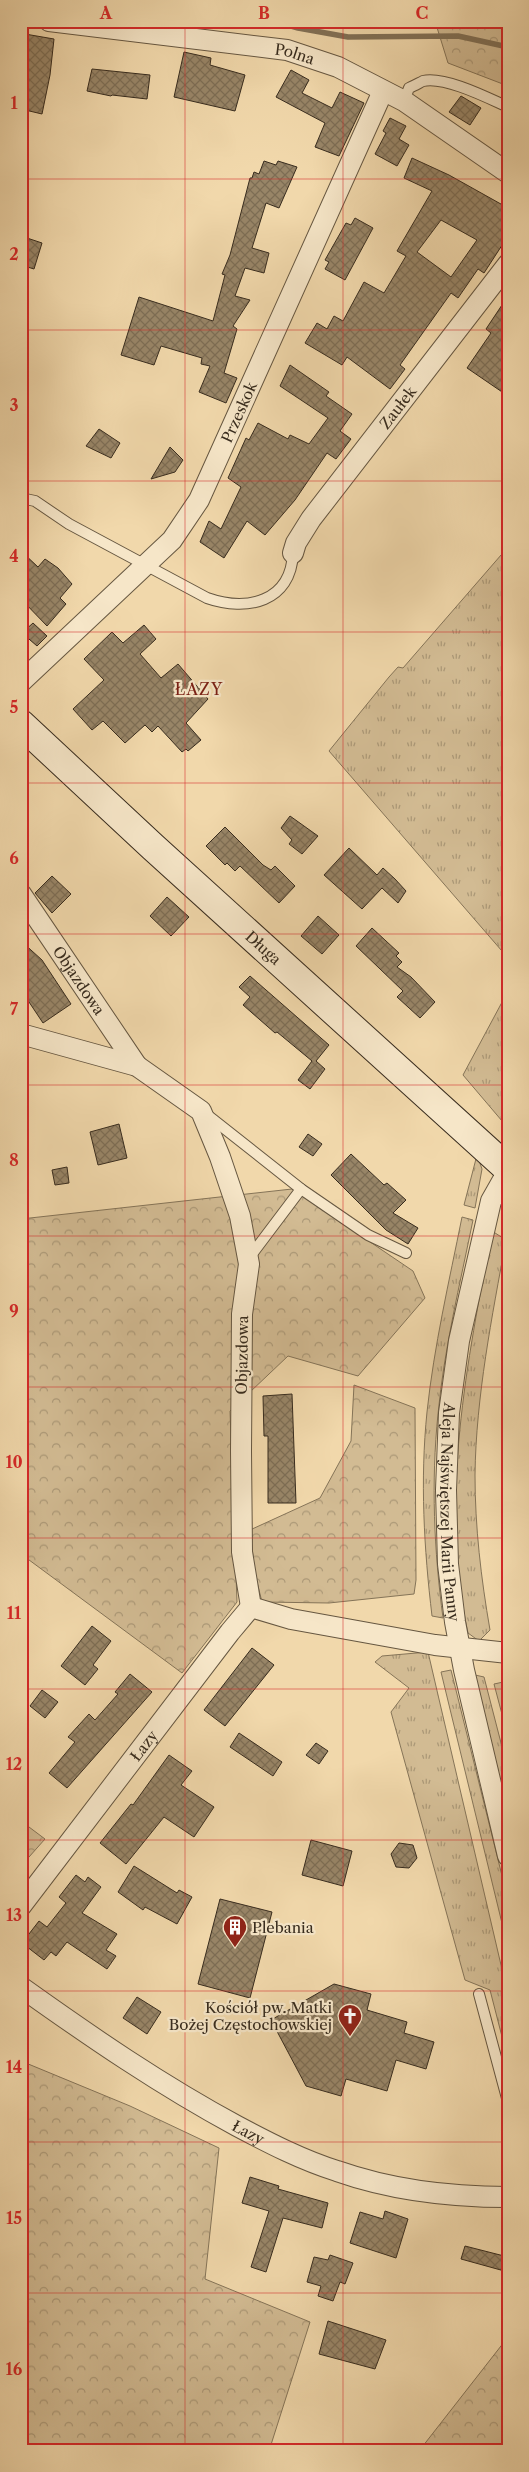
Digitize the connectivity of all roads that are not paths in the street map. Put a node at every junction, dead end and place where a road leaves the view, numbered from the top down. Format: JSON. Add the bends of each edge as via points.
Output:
{"nodes":[{"id":1,"x":49,"y":21,"type":"edge"},
{"id":2,"x":383,"y":91,"type":"junction"},
{"id":3,"x":404,"y":101,"type":"junction"},
{"id":4,"x":508,"y":107,"type":"edge"},
{"id":5,"x":508,"y":173,"type":"edge"},
{"id":6,"x":508,"y":264,"type":"edge"},
{"id":7,"x":21,"y":498,"type":"edge"},
{"id":8,"x":293,"y":553,"type":"joint"},
{"id":9,"x":146,"y":563,"type":"junction"},
{"id":10,"x":21,"y":682,"type":"edge"},
{"id":11,"x":21,"y":724,"type":"edge"},
{"id":12,"x":21,"y":894,"type":"edge"},
{"id":13,"x":21,"y":1034,"type":"edge"},
{"id":14,"x":137,"y":1066,"type":"junction"},
{"id":15,"x":201,"y":1111,"type":"junction"},
{"id":16,"x":508,"y":1170,"type":"edge"},
{"id":17,"x":301,"y":1189,"type":"junction"},
{"id":18,"x":406,"y":1253,"type":"dead end"},
{"id":19,"x":248,"y":1259,"type":"junction"},
{"id":20,"x":251,"y":1607,"type":"junction"},
{"id":21,"x":459,"y":1647,"type":"junction"},
{"id":22,"x":508,"y":1653,"type":"edge"},
{"id":23,"x":508,"y":1856,"type":"edge"},
{"id":24,"x":21,"y":1906,"type":"edge"},
{"id":25,"x":21,"y":1987,"type":"edge"},
{"id":26,"x":479,"y":1994,"type":"dead end"},
{"id":27,"x":508,"y":2102,"type":"edge"},
{"id":28,"x":508,"y":2197,"type":"edge"}],
"edges":[{"from":1,"to":2,"type":"street","name":"Polna","via":[[287,50],[338,67]]},
{"from":2,"to":3,"type":"street","name":"Polna"},
{"from":2,"to":9,"type":"street","name":"Przeskok","via":[[199,500],[172,540]]},
{"from":3,"to":4,"type":"lane","via":[[409,88],[424,81],[477,93]]},
{"from":3,"to":5,"type":"street","name":"Polna"},
{"from":6,"to":8,"type":"street","name":"Zaułek","via":[[311,519]]},
{"from":7,"to":9,"type":"lane","via":[[35,501],[69,524]]},
{"from":8,"to":9,"type":"lane","via":[[292,568],[283,584],[261,602],[250,604],[224,604],[207,598]]},
{"from":9,"to":10,"type":"street","name":"Przeskok"},
{"from":11,"to":16,"type":"street","name":"Długa"},
{"from":12,"to":14,"type":"street","name":"Objazdowa"},
{"from":13,"to":14,"type":"street","name":"Objazdowa"},
{"from":14,"to":15,"type":"street","name":"Objazdowa"},
{"from":15,"to":17,"type":"lane","name":"Objazdowa"},
{"from":15,"to":19,"type":"street","name":"Objazdowa","via":[[240,1216]]},
{"from":16,"to":21,"type":"street","name":"Aleja Najświętszej Marii Panny","via":[[491,1201],[459,1341],[449,1412],[448,1564]]},
{"from":17,"to":18,"type":"lane","name":"Objazdowa","via":[[368,1234]]},
{"from":17,"to":19,"type":"lane"},
{"from":19,"to":20,"type":"street","name":"Objazdowa","via":[[242,1314],[241,1451],[242,1552]]},
{"from":20,"to":21,"type":"street","via":[[291,1619]]},
{"from":20,"to":24,"type":"street","name":"Łazy"},
{"from":21,"to":22,"type":"street"},
{"from":21,"to":23,"type":"street","name":"Aleja Najświętszej Marii Panny"},
{"from":25,"to":28,"type":"street","name":"Łazy","via":[[147,2075],[284,2150],[337,2172],[385,2184],[464,2197]]},
{"from":26,"to":27,"type":"lane"}]}
